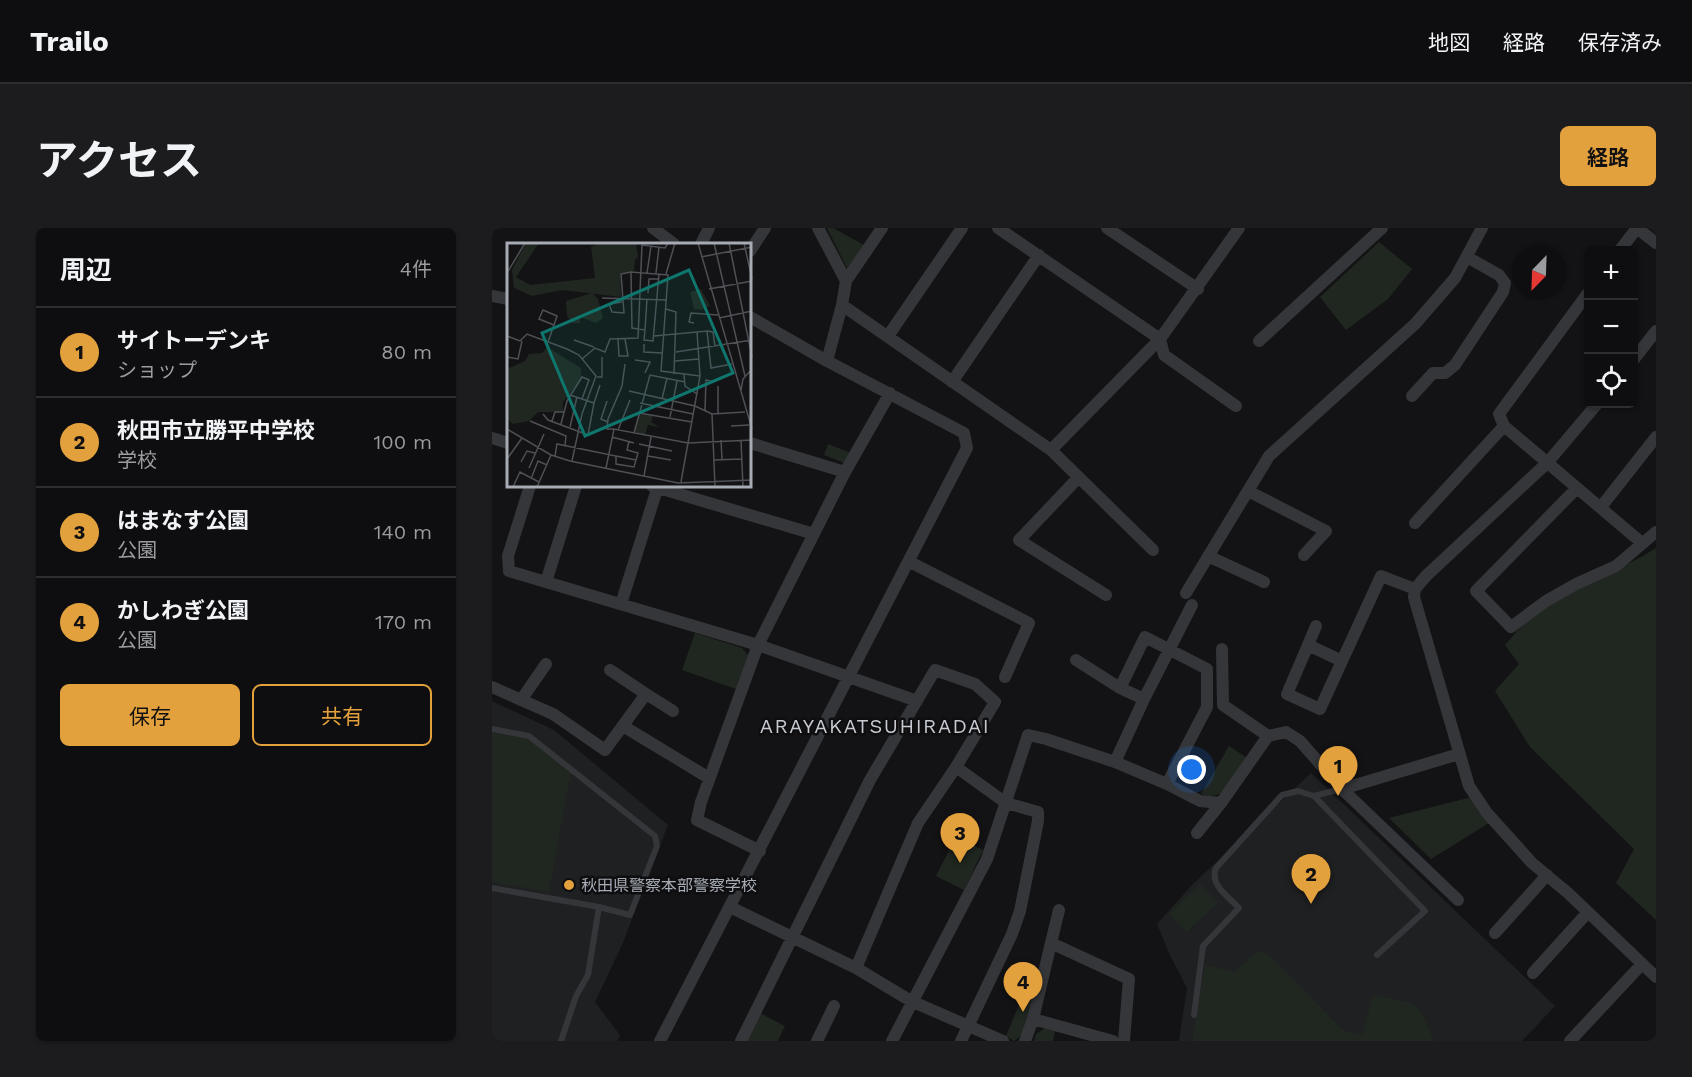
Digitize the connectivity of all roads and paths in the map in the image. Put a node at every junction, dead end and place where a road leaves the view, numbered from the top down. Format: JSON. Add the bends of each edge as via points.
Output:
{"nodes":[{"id":1,"x":653,"y":228,"type":"edge"},
{"id":2,"x":709,"y":228,"type":"edge"},
{"id":3,"x":818,"y":228,"type":"edge"},
{"id":4,"x":882,"y":228,"type":"edge"},
{"id":5,"x":962,"y":228,"type":"edge"},
{"id":6,"x":998,"y":228,"type":"edge"},
{"id":7,"x":1107,"y":228,"type":"edge"},
{"id":8,"x":1382,"y":228,"type":"edge"},
{"id":9,"x":1482,"y":228,"type":"edge"},
{"id":10,"x":1637,"y":228,"type":"edge"},
{"id":11,"x":763,"y":229,"type":"edge"},
{"id":12,"x":1236,"y":229,"type":"edge"},
{"id":13,"x":673,"y":243,"type":"edge"},
{"id":14,"x":702,"y":243,"type":"edge"},
{"id":15,"x":1656,"y":243,"type":"edge"},
{"id":16,"x":1623,"y":246,"type":"edge"},
{"id":17,"x":752,"y":248,"type":"edge"},
{"id":18,"x":1038,"y":255,"type":"junction"},
{"id":19,"x":1467,"y":257,"type":"junction"},
{"id":20,"x":846,"y":281,"type":"junction"},
{"id":21,"x":1198,"y":289,"type":"junction"},
{"id":22,"x":492,"y":296,"type":"edge"},
{"id":23,"x":507,"y":299,"type":"edge"},
{"id":24,"x":1584,"y":299,"type":"edge"},
{"id":25,"x":842,"y":305,"type":"junction"},
{"id":26,"x":752,"y":318,"type":"edge"},
{"id":27,"x":1656,"y":331,"type":"edge"},
{"id":28,"x":888,"y":336,"type":"junction"},
{"id":29,"x":1160,"y":339,"type":"junction"},
{"id":30,"x":1259,"y":341,"type":"dead end"},
{"id":31,"x":1638,"y":354,"type":"edge"},
{"id":32,"x":827,"y":361,"type":"junction"},
{"id":33,"x":952,"y":382,"type":"junction"},
{"id":34,"x":890,"y":393,"type":"junction"},
{"id":35,"x":1412,"y":396,"type":"dead end"},
{"id":36,"x":1236,"y":406,"type":"dead end"},
{"id":37,"x":1594,"y":408,"type":"edge"},
{"id":38,"x":1504,"y":426,"type":"junction"},
{"id":39,"x":1656,"y":437,"type":"edge"},
{"id":40,"x":492,"y":438,"type":"edge"},
{"id":41,"x":507,"y":443,"type":"edge"},
{"id":42,"x":752,"y":444,"type":"edge"},
{"id":43,"x":1051,"y":450,"type":"junction"},
{"id":44,"x":1548,"y":462,"type":"junction"},
{"id":45,"x":845,"y":472,"type":"junction"},
{"id":46,"x":1079,"y":477,"type":"junction"},
{"id":47,"x":529,"y":488,"type":"edge"},
{"id":48,"x":575,"y":488,"type":"edge"},
{"id":49,"x":655,"y":488,"type":"edge"},
{"id":50,"x":663,"y":488,"type":"edge"},
{"id":51,"x":1577,"y":488,"type":"junction"},
{"id":52,"x":1248,"y":491,"type":"junction"},
{"id":53,"x":1601,"y":507,"type":"junction"},
{"id":54,"x":1415,"y":524,"type":"dead end"},
{"id":55,"x":1656,"y":532,"type":"edge"},
{"id":56,"x":814,"y":534,"type":"junction"},
{"id":57,"x":1642,"y":543,"type":"junction"},
{"id":58,"x":1153,"y":550,"type":"dead end"},
{"id":59,"x":1304,"y":555,"type":"dead end"},
{"id":60,"x":1208,"y":556,"type":"junction"},
{"id":61,"x":910,"y":562,"type":"junction"},
{"id":62,"x":546,"y":582,"type":"junction"},
{"id":63,"x":1264,"y":582,"type":"dead end"},
{"id":64,"x":1415,"y":589,"type":"junction"},
{"id":65,"x":1186,"y":593,"type":"dead end"},
{"id":66,"x":1106,"y":595,"type":"dead end"},
{"id":67,"x":621,"y":604,"type":"junction"},
{"id":68,"x":1192,"y":605,"type":"dead end"},
{"id":69,"x":1316,"y":626,"type":"dead end"},
{"id":70,"x":758,"y":645,"type":"junction"},
{"id":71,"x":1308,"y":645,"type":"junction"},
{"id":72,"x":1169,"y":649,"type":"junction"},
{"id":73,"x":1222,"y":649,"type":"dead end"},
{"id":74,"x":1076,"y":660,"type":"dead end"},
{"id":75,"x":1342,"y":661,"type":"junction"},
{"id":76,"x":546,"y":664,"type":"dead end"},
{"id":77,"x":610,"y":670,"type":"dead end"},
{"id":78,"x":850,"y":676,"type":"junction"},
{"id":79,"x":1005,"y":677,"type":"dead end"},
{"id":80,"x":492,"y":687,"type":"edge"},
{"id":81,"x":1120,"y":688,"type":"junction"},
{"id":82,"x":643,"y":692,"type":"junction"},
{"id":83,"x":1144,"y":699,"type":"junction"},
{"id":84,"x":520,"y":700,"type":"junction"},
{"id":85,"x":917,"y":701,"type":"junction"},
{"id":86,"x":673,"y":711,"type":"dead end"},
{"id":87,"x":623,"y":726,"type":"junction"},
{"id":88,"x":492,"y":729,"type":"edge"},
{"id":89,"x":1269,"y":736,"type":"junction"},
{"id":90,"x":1459,"y":754,"type":"junction"},
{"id":91,"x":1115,"y":762,"type":"junction"},
{"id":92,"x":956,"y":767,"type":"junction"},
{"id":93,"x":709,"y":778,"type":"junction"},
{"id":94,"x":1167,"y":784,"type":"junction"},
{"id":95,"x":1342,"y":789,"type":"junction"},
{"id":96,"x":1314,"y":796,"type":"junction"},
{"id":97,"x":1006,"y":803,"type":"junction"},
{"id":98,"x":1221,"y":803,"type":"junction"},
{"id":99,"x":1197,"y":834,"type":"dead end"},
{"id":100,"x":760,"y":851,"type":"junction"},
{"id":101,"x":1547,"y":875,"type":"junction"},
{"id":102,"x":492,"y":888,"type":"edge"},
{"id":103,"x":1458,"y":900,"type":"dead end"},
{"id":104,"x":599,"y":907,"type":"junction"},
{"id":105,"x":730,"y":907,"type":"junction"},
{"id":106,"x":1059,"y":910,"type":"dead end"},
{"id":107,"x":1588,"y":912,"type":"junction"},
{"id":108,"x":1495,"y":933,"type":"dead end"},
{"id":109,"x":793,"y":938,"type":"junction"},
{"id":110,"x":1051,"y":943,"type":"junction"},
{"id":111,"x":1377,"y":955,"type":"dead end"},
{"id":112,"x":1642,"y":964,"type":"junction"},
{"id":113,"x":856,"y":968,"type":"junction"},
{"id":114,"x":1533,"y":973,"type":"dead end"},
{"id":115,"x":1656,"y":977,"type":"edge"},
{"id":116,"x":911,"y":1001,"type":"junction"},
{"id":117,"x":834,"y":1006,"type":"dead end"},
{"id":118,"x":1194,"y":1015,"type":"dead end"},
{"id":119,"x":1033,"y":1019,"type":"junction"},
{"id":120,"x":968,"y":1026,"type":"junction"},
{"id":121,"x":561,"y":1041,"type":"edge"},
{"id":122,"x":660,"y":1041,"type":"edge"},
{"id":123,"x":741,"y":1041,"type":"edge"},
{"id":124,"x":817,"y":1041,"type":"edge"},
{"id":125,"x":892,"y":1041,"type":"edge"},
{"id":126,"x":961,"y":1041,"type":"edge"},
{"id":127,"x":1003,"y":1041,"type":"edge"},
{"id":128,"x":1025,"y":1041,"type":"edge"},
{"id":129,"x":1113,"y":1041,"type":"edge"},
{"id":130,"x":1124,"y":1041,"type":"edge"},
{"id":131,"x":1570,"y":1041,"type":"edge"}],
"edges":[{"from":1,"to":13,"type":"street"},
{"from":2,"to":14,"type":"street"},
{"from":3,"to":20,"type":"street"},
{"from":4,"to":20,"type":"street"},
{"from":5,"to":28,"type":"street"},
{"from":6,"to":18,"type":"street"},
{"from":7,"to":21,"type":"street"},
{"from":8,"to":30,"type":"street"},
{"from":9,"to":19,"type":"street"},
{"from":10,"to":15,"type":"street"},
{"from":10,"to":16,"type":"street"},
{"from":11,"to":17,"type":"street"},
{"from":12,"to":21,"type":"street"},
{"from":18,"to":29,"type":"street"},
{"from":18,"to":33,"type":"street"},
{"from":19,"to":35,"type":"street","via":[[1499,275],[1505,284],[1503,292],[1455,366],[1445,373],[1433,373]]},
{"from":19,"to":52,"type":"street","via":[[1455,278],[1415,324],[1269,456]]},
{"from":20,"to":25,"type":"street"},
{"from":21,"to":29,"type":"street"},
{"from":22,"to":23,"type":"street"},
{"from":24,"to":38,"type":"street","via":[[1499,414]]},
{"from":25,"to":28,"type":"street"},
{"from":25,"to":32,"type":"street"},
{"from":26,"to":32,"type":"street"},
{"from":27,"to":31,"type":"street"},
{"from":28,"to":33,"type":"street"},
{"from":29,"to":36,"type":"street","via":[[1164,355]]},
{"from":29,"to":43,"type":"street"},
{"from":32,"to":34,"type":"street"},
{"from":33,"to":43,"type":"street"},
{"from":34,"to":45,"type":"street"},
{"from":34,"to":61,"type":"street","via":[[964,433],[968,448]]},
{"from":37,"to":44,"type":"street"},
{"from":38,"to":44,"type":"street"},
{"from":38,"to":54,"type":"street"},
{"from":39,"to":53,"type":"street"},
{"from":40,"to":41,"type":"street"},
{"from":42,"to":45,"type":"street"},
{"from":43,"to":46,"type":"street"},
{"from":44,"to":51,"type":"street"},
{"from":44,"to":64,"type":"street"},
{"from":45,"to":56,"type":"street"},
{"from":46,"to":58,"type":"street"},
{"from":46,"to":66,"type":"street","via":[[1019,540]]},
{"from":47,"to":62,"type":"street","via":[[508,556],[510,571]]},
{"from":48,"to":62,"type":"street"},
{"from":49,"to":67,"type":"street"},
{"from":50,"to":56,"type":"street"},
{"from":51,"to":53,"type":"street"},
{"from":51,"to":57,"type":"street","via":[[1476,591],[1511,627],[1576,584],[1616,566]]},
{"from":52,"to":59,"type":"street","via":[[1326,531]]},
{"from":52,"to":60,"type":"street"},
{"from":53,"to":57,"type":"street"},
{"from":55,"to":57,"type":"street"},
{"from":56,"to":70,"type":"street"},
{"from":60,"to":63,"type":"street"},
{"from":60,"to":65,"type":"street"},
{"from":61,"to":78,"type":"street"},
{"from":61,"to":79,"type":"street","via":[[1029,623]]},
{"from":62,"to":67,"type":"street"},
{"from":64,"to":75,"type":"street","via":[[1381,576]]},
{"from":64,"to":90,"type":"street","via":[[1414,597]]},
{"from":67,"to":70,"type":"street"},
{"from":68,"to":72,"type":"street"},
{"from":69,"to":71,"type":"street"},
{"from":70,"to":78,"type":"street"},
{"from":70,"to":93,"type":"street"},
{"from":71,"to":75,"type":"street"},
{"from":71,"to":75,"type":"street","via":[[1287,694],[1320,709]]},
{"from":72,"to":81,"type":"street","via":[[1145,637]]},
{"from":72,"to":83,"type":"street"},
{"from":72,"to":94,"type":"street","via":[[1207,669],[1208,689],[1207,707]]},
{"from":73,"to":89,"type":"street","via":[[1223,705]]},
{"from":74,"to":81,"type":"street"},
{"from":76,"to":84,"type":"street"},
{"from":77,"to":82,"type":"street"},
{"from":78,"to":85,"type":"street"},
{"from":78,"to":100,"type":"street"},
{"from":80,"to":84,"type":"street"},
{"from":81,"to":83,"type":"street"},
{"from":82,"to":86,"type":"street"},
{"from":82,"to":87,"type":"street","via":[[643,698]]},
{"from":83,"to":91,"type":"street"},
{"from":84,"to":87,"type":"street","via":[[553,714],[605,750]]},
{"from":85,"to":92,"type":"street","via":[[935,670],[975,684],[995,702]]},
{"from":85,"to":109,"type":"street","via":[[870,780]]},
{"from":87,"to":93,"type":"street"},
{"from":88,"to":104,"type":"lane","via":[[529,736],[655,836],[657,846],[630,915]]},
{"from":89,"to":95,"type":"street","via":[[1286,732],[1300,741]]},
{"from":89,"to":98,"type":"street"},
{"from":90,"to":95,"type":"street"},
{"from":90,"to":101,"type":"street","via":[[1469,786],[1488,813]]},
{"from":91,"to":94,"type":"street"},
{"from":91,"to":97,"type":"street","via":[[1028,735]]},
{"from":92,"to":97,"type":"street"},
{"from":92,"to":113,"type":"street","via":[[918,823]]},
{"from":93,"to":100,"type":"street","via":[[697,820]]},
{"from":94,"to":98,"type":"street","via":[[1200,801]]},
{"from":95,"to":96,"type":"lane"},
{"from":95,"to":103,"type":"street"},
{"from":96,"to":111,"type":"lane","via":[[1425,910]]},
{"from":96,"to":118,"type":"lane","via":[[1299,791],[1282,795],[1216,868],[1215,883],[1239,908],[1203,946]]},
{"from":97,"to":116,"type":"street","via":[[987,859]]},
{"from":97,"to":120,"type":"street","via":[[1038,812],[1038,821],[1020,911]]},
{"from":98,"to":99,"type":"street"},
{"from":100,"to":105,"type":"street"},
{"from":101,"to":107,"type":"street"},
{"from":101,"to":108,"type":"street"},
{"from":102,"to":104,"type":"lane"},
{"from":104,"to":121,"type":"lane","via":[[588,975],[576,996]]},
{"from":105,"to":109,"type":"street"},
{"from":105,"to":122,"type":"street"},
{"from":106,"to":110,"type":"street"},
{"from":107,"to":112,"type":"street"},
{"from":107,"to":114,"type":"street"},
{"from":109,"to":113,"type":"street"},
{"from":109,"to":123,"type":"street"},
{"from":110,"to":119,"type":"street"},
{"from":110,"to":130,"type":"street","via":[[1129,979]]},
{"from":112,"to":115,"type":"street"},
{"from":112,"to":131,"type":"street"},
{"from":113,"to":116,"type":"street"},
{"from":116,"to":120,"type":"street"},
{"from":116,"to":125,"type":"street"},
{"from":117,"to":124,"type":"street"},
{"from":119,"to":128,"type":"street"},
{"from":119,"to":129,"type":"street"},
{"from":120,"to":126,"type":"street"},
{"from":120,"to":127,"type":"street"}]}
